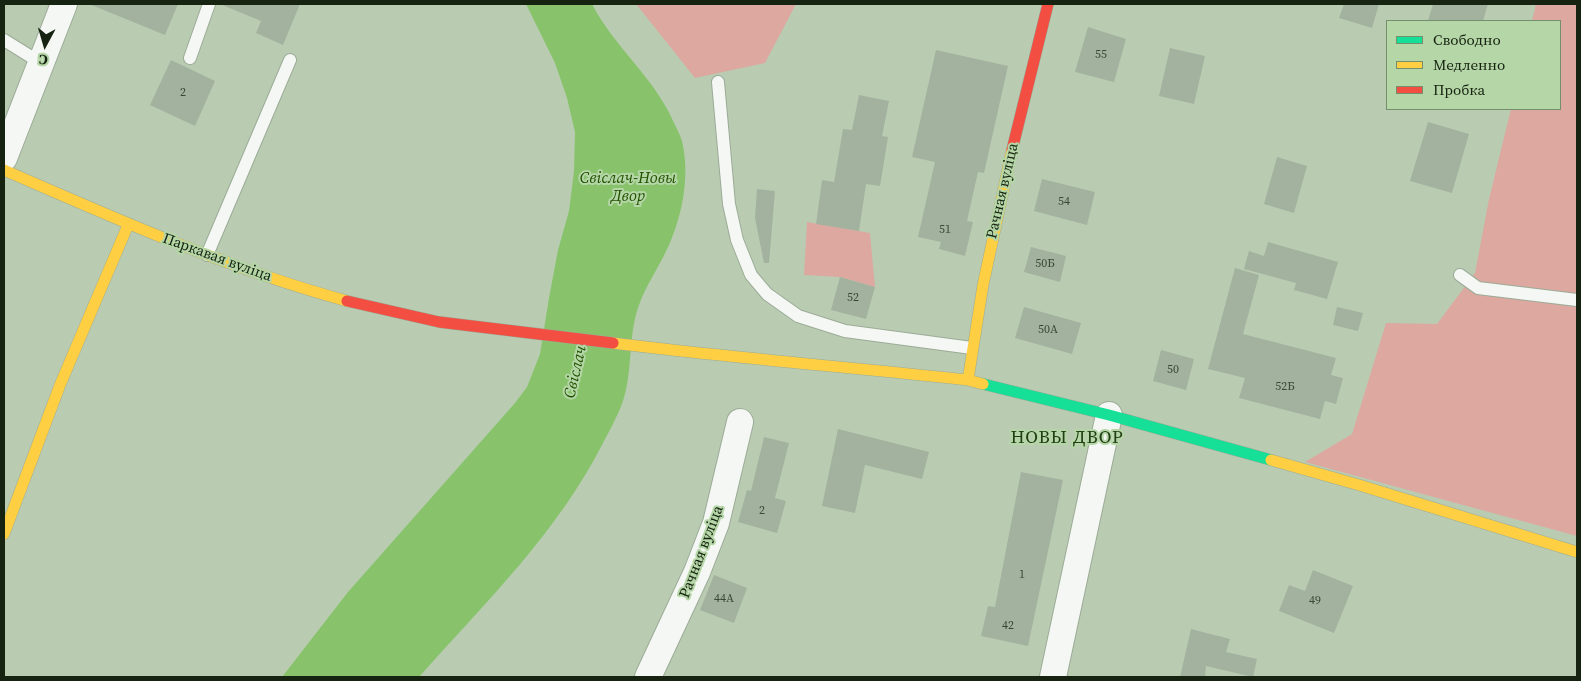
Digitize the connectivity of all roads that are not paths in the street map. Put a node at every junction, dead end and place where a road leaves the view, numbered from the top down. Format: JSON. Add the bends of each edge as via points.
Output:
{"nodes":[{"id":1,"x":64,"y":4,"type":"edge"},
{"id":2,"x":209,"y":4,"type":"edge"},
{"id":3,"x":1048,"y":4,"type":"edge"},
{"id":4,"x":4,"y":40,"type":"edge"},
{"id":5,"x":190,"y":58,"type":"dead end"},
{"id":6,"x":290,"y":60,"type":"dead end"},
{"id":7,"x":41,"y":63,"type":"junction"},
{"id":8,"x":718,"y":82,"type":"dead end"},
{"id":9,"x":4,"y":158,"type":"edge"},
{"id":10,"x":4,"y":170,"type":"edge"},
{"id":11,"x":128,"y":225,"type":"junction"},
{"id":12,"x":207,"y":256,"type":"junction"},
{"id":13,"x":1460,"y":276,"type":"dead end"},
{"id":14,"x":1577,"y":300,"type":"edge"},
{"id":15,"x":972,"y":348,"type":"junction"},
{"id":16,"x":968,"y":380,"type":"junction"},
{"id":17,"x":1109,"y":415,"type":"junction"},
{"id":18,"x":740,"y":422,"type":"dead end"},
{"id":19,"x":4,"y":534,"type":"edge"},
{"id":20,"x":1577,"y":552,"type":"edge"},
{"id":21,"x":648,"y":677,"type":"edge"},
{"id":22,"x":1052,"y":677,"type":"edge"}],
"edges":[{"from":1,"to":7,"type":"street"},
{"from":2,"to":5,"type":"lane"},
{"from":3,"to":15,"type":"main road","name":"Рачная вуліца","via":[[997,211]]},
{"from":4,"to":7,"type":"lane"},
{"from":6,"to":12,"type":"lane"},
{"from":7,"to":9,"type":"street"},
{"from":8,"to":15,"type":"lane","via":[[729,204],[737,240],[750,275],[766,294],[798,316],[845,331]]},
{"from":10,"to":11,"type":"main road","name":"Паркавая вуліца"},
{"from":11,"to":12,"type":"main road","name":"Паркавая вуліца"},
{"from":11,"to":19,"type":"main road","via":[[60,385]]},
{"from":12,"to":16,"type":"main road","name":"Паркавая вуліца","via":[[323,295],[439,322],[693,353]]},
{"from":13,"to":14,"type":"lane","via":[[1478,288]]},
{"from":15,"to":16,"type":"main road","name":"Рачная вуліца"},
{"from":16,"to":17,"type":"main road","name":"Паркавая вуліца"},
{"from":17,"to":20,"type":"main road","name":"Паркавая вуліца","via":[[1359,485]]},
{"from":17,"to":22,"type":"street"},
{"from":18,"to":21,"type":"street","name":"Рачная вуліца","via":[[716,523]]}]}
